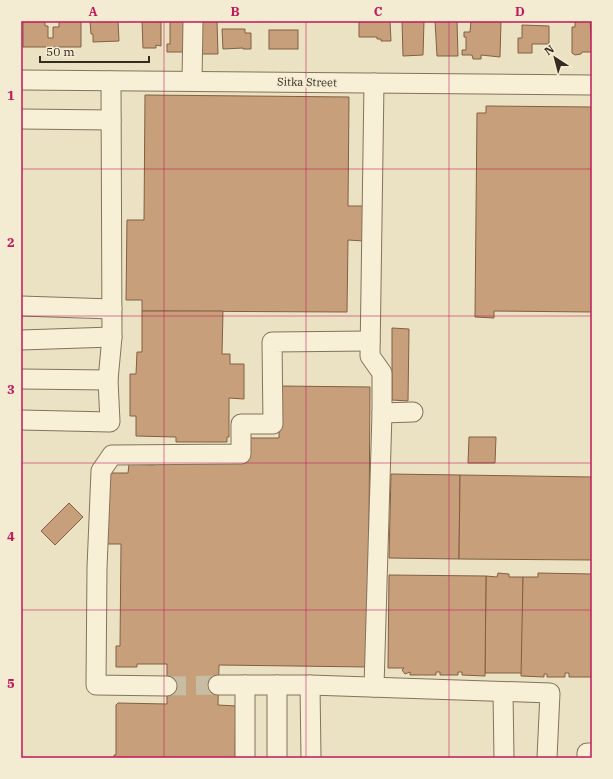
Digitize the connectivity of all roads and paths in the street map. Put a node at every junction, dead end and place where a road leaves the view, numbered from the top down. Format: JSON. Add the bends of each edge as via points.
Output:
{"nodes":[{"id":1,"x":194,"y":21,"type":"edge"},
{"id":2,"x":21,"y":80,"type":"edge"},
{"id":3,"x":111,"y":81,"type":"junction"},
{"id":4,"x":192,"y":81,"type":"junction"},
{"id":5,"x":374,"y":83,"type":"junction"},
{"id":6,"x":592,"y":86,"type":"edge"},
{"id":7,"x":21,"y":119,"type":"edge"},
{"id":8,"x":111,"y":120,"type":"junction"},
{"id":9,"x":21,"y":306,"type":"edge"},
{"id":10,"x":112,"y":309,"type":"junction"},
{"id":11,"x":112,"y":337,"type":"junction"},
{"id":12,"x":21,"y":340,"type":"edge"},
{"id":13,"x":370,"y":341,"type":"junction"},
{"id":14,"x":21,"y":379,"type":"edge"},
{"id":15,"x":108,"y":380,"type":"junction"},
{"id":16,"x":413,"y":412,"type":"dead end"},
{"id":17,"x":382,"y":413,"type":"junction"},
{"id":18,"x":21,"y":420,"type":"edge"},
{"id":19,"x":218,"y":685,"type":"tunnel mouth"},
{"id":20,"x":245,"y":685,"type":"junction"},
{"id":21,"x":277,"y":685,"type":"junction"},
{"id":22,"x":310,"y":685,"type":"junction"},
{"id":23,"x":167,"y":686,"type":"tunnel mouth"},
{"id":24,"x":374,"y":687,"type":"junction"},
{"id":25,"x":503,"y":692,"type":"junction"},
{"id":26,"x":592,"y":753,"type":"edge"},
{"id":27,"x":245,"y":758,"type":"edge"},
{"id":28,"x":277,"y":758,"type":"edge"},
{"id":29,"x":311,"y":758,"type":"edge"},
{"id":30,"x":504,"y":758,"type":"edge"},
{"id":31,"x":548,"y":758,"type":"edge"},
{"id":32,"x":587,"y":758,"type":"edge"}],
"edges":[{"from":1,"to":4,"type":"street"},
{"from":2,"to":3,"type":"street","name":"Sitka Street"},
{"from":3,"to":4,"type":"street","name":"Sitka Street"},
{"from":3,"to":8,"type":"street"},
{"from":4,"to":5,"type":"street","name":"Sitka Street"},
{"from":5,"to":6,"type":"street","name":"Sitka Street"},
{"from":5,"to":13,"type":"street"},
{"from":7,"to":8,"type":"street"},
{"from":8,"to":10,"type":"street"},
{"from":9,"to":10,"type":"street"},
{"from":10,"to":11,"type":"street"},
{"from":11,"to":12,"type":"street"},
{"from":11,"to":15,"type":"street"},
{"from":13,"to":17,"type":"street","via":[[370,356],[382,373]]},
{"from":13,"to":23,"type":"street","via":[[272,342],[273,424],[240,424],[241,454],[112,455],[101,471],[96,685]]},
{"from":14,"to":15,"type":"street"},
{"from":15,"to":18,"type":"street","via":[[110,422]]},
{"from":16,"to":17,"type":"street"},
{"from":17,"to":24,"type":"street"},
{"from":19,"to":20,"type":"street"},
{"from":20,"to":21,"type":"street"},
{"from":20,"to":27,"type":"street"},
{"from":21,"to":22,"type":"street"},
{"from":21,"to":28,"type":"street"},
{"from":22,"to":24,"type":"street"},
{"from":22,"to":29,"type":"street"},
{"from":24,"to":25,"type":"street"},
{"from":25,"to":30,"type":"street"},
{"from":25,"to":31,"type":"street","via":[[550,693]]},
{"from":26,"to":32,"type":"street","via":[[587,753]]}]}
